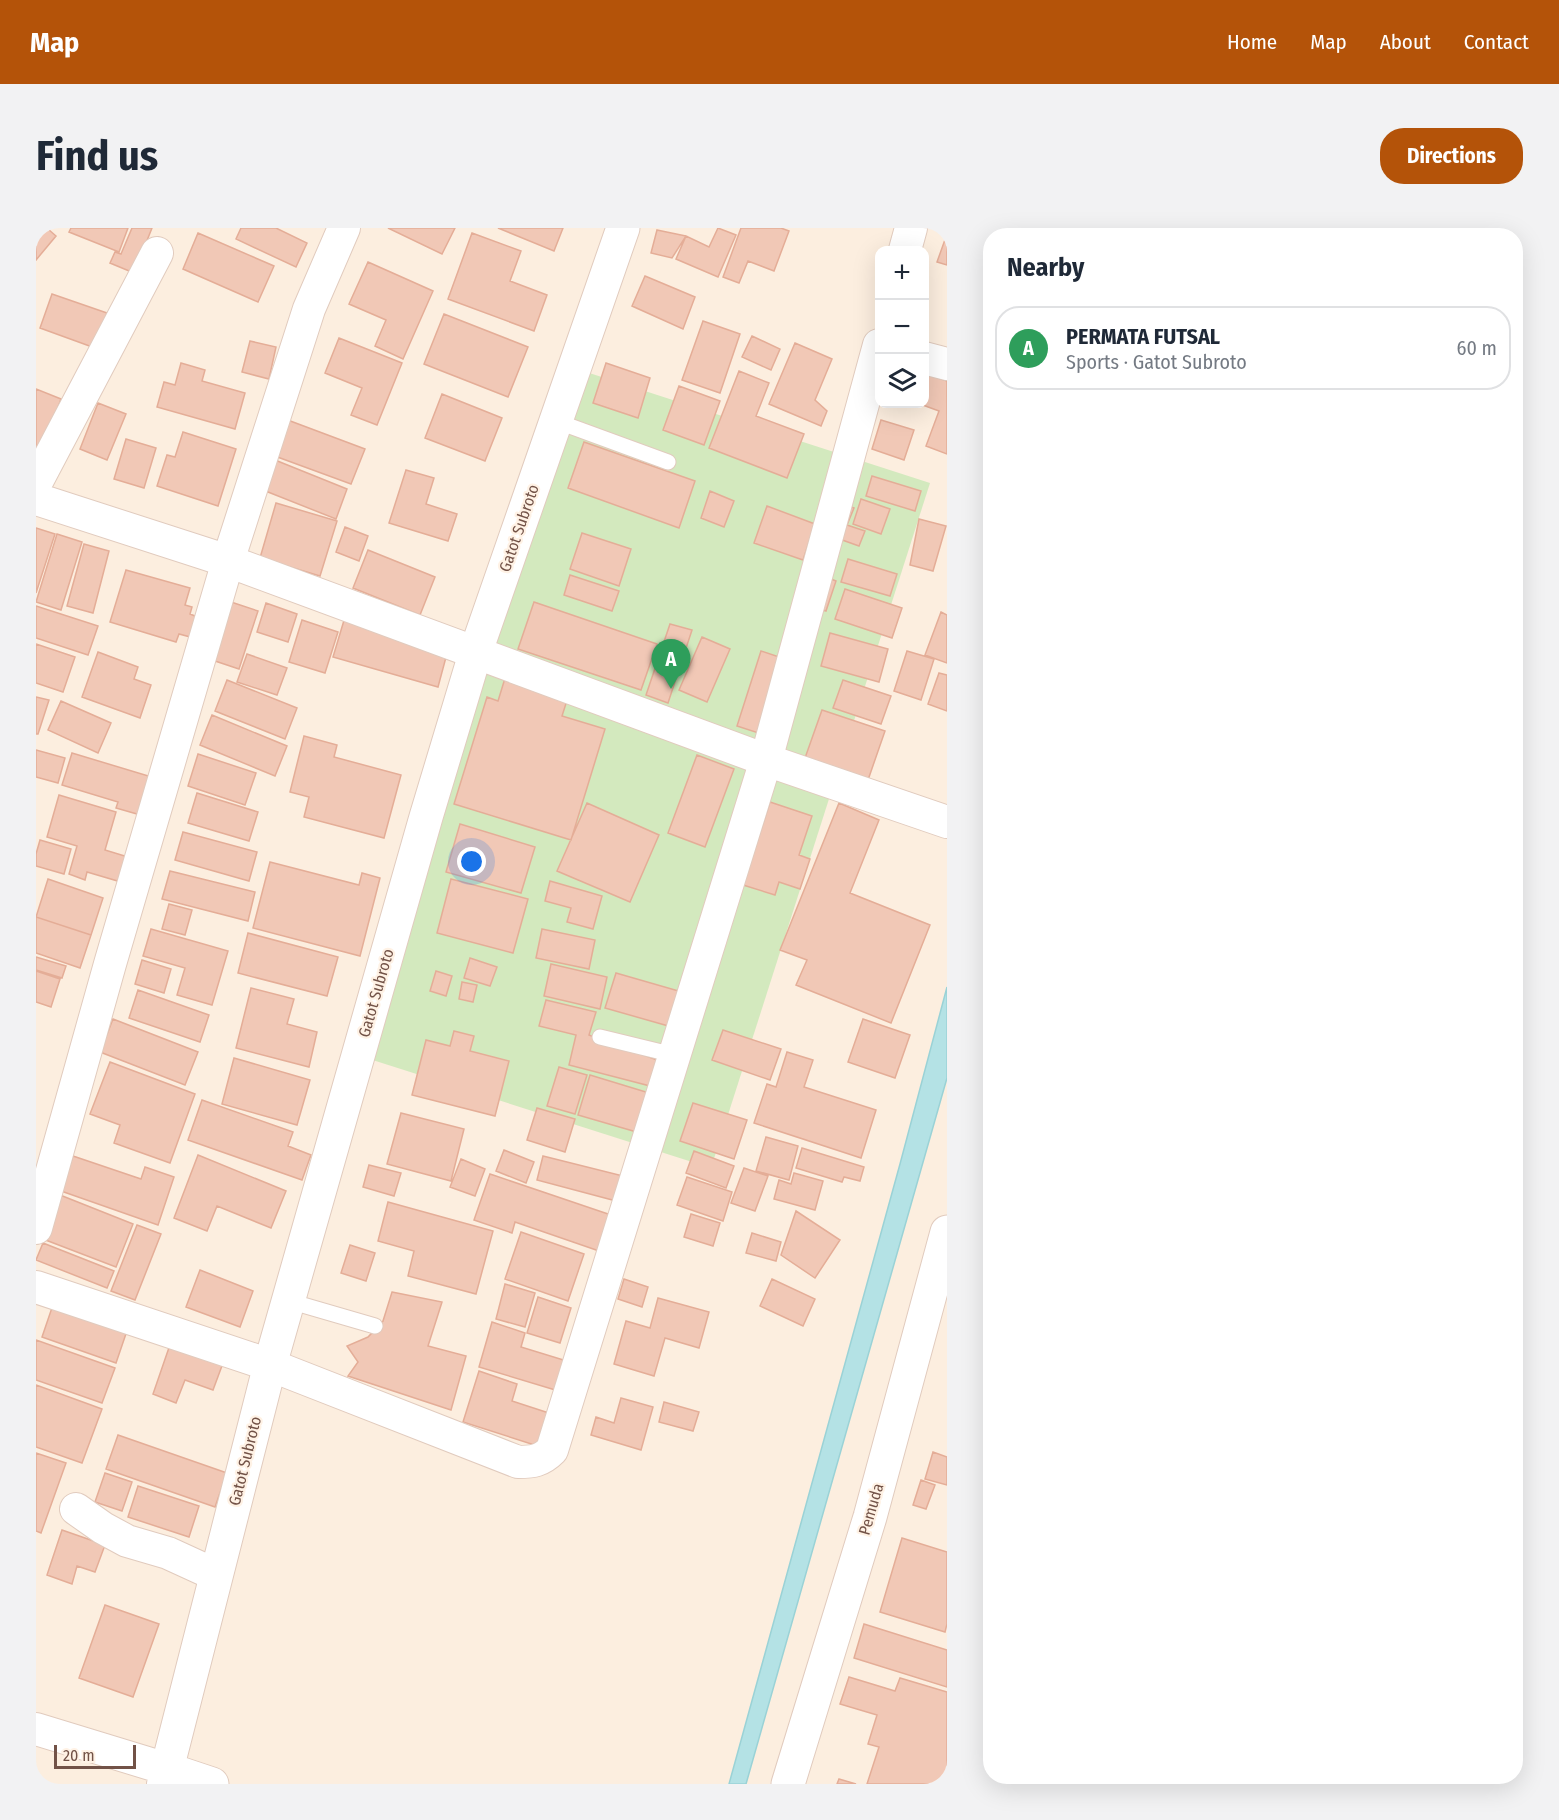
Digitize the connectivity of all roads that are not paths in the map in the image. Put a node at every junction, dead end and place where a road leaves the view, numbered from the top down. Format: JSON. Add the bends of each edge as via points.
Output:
{"nodes":[{"id":1,"x":344,"y":228,"type":"edge"},
{"id":2,"x":624,"y":228,"type":"edge"},
{"id":3,"x":911,"y":228,"type":"edge"},
{"id":4,"x":906,"y":246,"type":"edge"},
{"id":5,"x":157,"y":253,"type":"dead end"},
{"id":6,"x":877,"y":354,"type":"edge"},
{"id":7,"x":929,"y":359,"type":"edge"},
{"id":8,"x":947,"y":364,"type":"edge"},
{"id":9,"x":556,"y":421,"type":"junction"},
{"id":10,"x":668,"y":462,"type":"dead end"},
{"id":11,"x":36,"y":483,"type":"edge"},
{"id":12,"x":36,"y":499,"type":"edge"},
{"id":13,"x":228,"y":561,"type":"junction"},
{"id":14,"x":476,"y":651,"type":"junction"},
{"id":15,"x":766,"y":760,"type":"junction"},
{"id":16,"x":947,"y":822,"type":"edge"},
{"id":17,"x":600,"y":1037,"type":"dead end"},
{"id":18,"x":674,"y":1055,"type":"junction"},
{"id":19,"x":36,"y":1228,"type":"edge"},
{"id":20,"x":947,"y":1232,"type":"edge"},
{"id":21,"x":36,"y":1287,"type":"edge"},
{"id":22,"x":289,"y":1301,"type":"junction"},
{"id":23,"x":375,"y":1326,"type":"dead end"},
{"id":24,"x":270,"y":1365,"type":"junction"},
{"id":25,"x":76,"y":1509,"type":"dead end"},
{"id":26,"x":216,"y":1575,"type":"junction"},
{"id":27,"x":36,"y":1729,"type":"edge"},
{"id":28,"x":165,"y":1777,"type":"edge"},
{"id":29,"x":212,"y":1784,"type":"edge"},
{"id":30,"x":788,"y":1784,"type":"edge"}],
"edges":[{"from":1,"to":13,"type":"street","via":[[309,309]]},
{"from":2,"to":9,"type":"street","name":"Gatot Subroto"},
{"from":3,"to":4,"type":"street"},
{"from":5,"to":11,"type":"street"},
{"from":6,"to":15,"type":"street"},
{"from":7,"to":8,"type":"street"},
{"from":9,"to":10,"type":"lane"},
{"from":9,"to":14,"type":"street","name":"Gatot Subroto"},
{"from":12,"to":13,"type":"street"},
{"from":13,"to":14,"type":"street"},
{"from":13,"to":19,"type":"street"},
{"from":14,"to":15,"type":"street"},
{"from":14,"to":22,"type":"street","name":"Gatot Subroto"},
{"from":15,"to":16,"type":"street"},
{"from":15,"to":18,"type":"street"},
{"from":17,"to":18,"type":"lane"},
{"from":18,"to":24,"type":"street","via":[[552,1450],[544,1458],[518,1462],[503,1457]]},
{"from":20,"to":30,"type":"street","name":"Pemuda","via":[[870,1516]]},
{"from":21,"to":24,"type":"street"},
{"from":22,"to":23,"type":"lane"},
{"from":22,"to":24,"type":"street","name":"Gatot Subroto"},
{"from":24,"to":26,"type":"street","name":"Gatot Subroto"},
{"from":25,"to":26,"type":"street","via":[[127,1541],[168,1553]]},
{"from":26,"to":28,"type":"street","name":"Gatot Subroto"},
{"from":27,"to":28,"type":"street"},
{"from":28,"to":29,"type":"street"}]}
